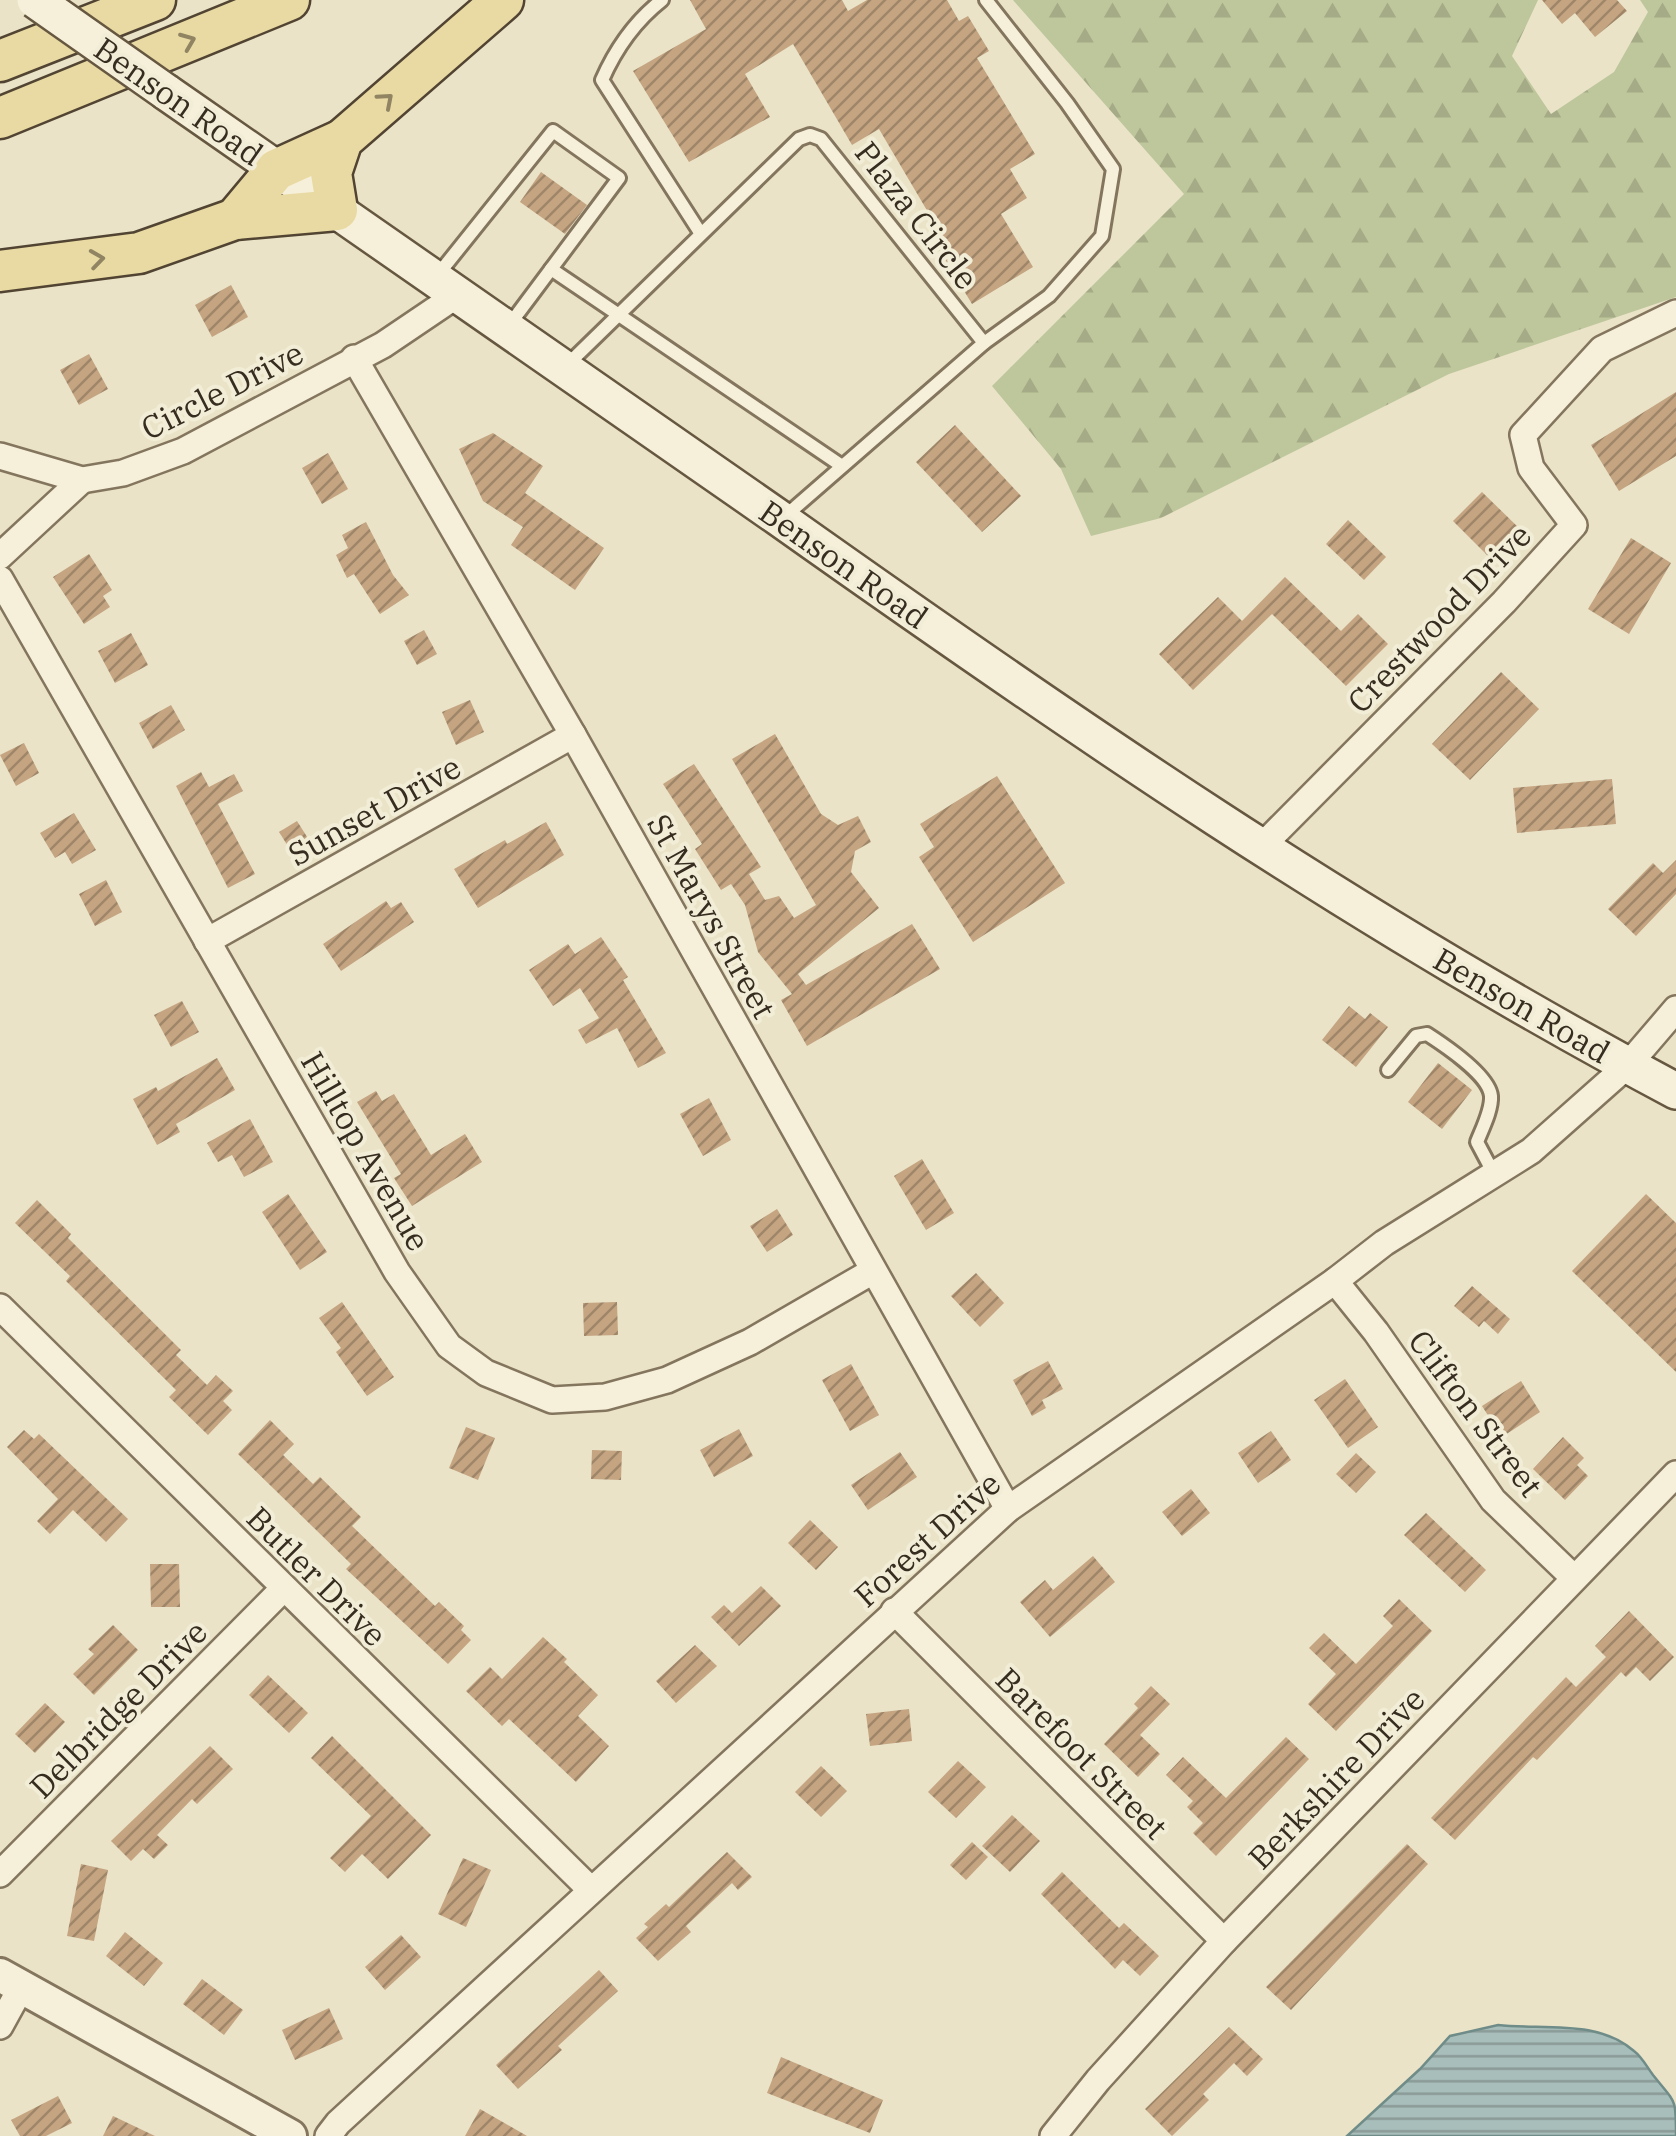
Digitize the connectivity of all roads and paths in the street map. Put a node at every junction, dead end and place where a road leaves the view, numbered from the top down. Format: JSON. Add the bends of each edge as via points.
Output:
{"nodes":[{"id":1,"x":35,"y":0,"type":"edge"},
{"id":2,"x":155,"y":0,"type":"edge"},
{"id":3,"x":289,"y":0,"type":"edge"},
{"id":4,"x":503,"y":0,"type":"edge"},
{"id":5,"x":662,"y":0,"type":"edge"},
{"id":6,"x":986,"y":0,"type":"edge"},
{"id":7,"x":0,"y":61,"type":"edge"},
{"id":8,"x":0,"y":118,"type":"edge"},
{"id":9,"x":342,"y":140,"type":"junction"},
{"id":10,"x":276,"y":170,"type":"junction"},
{"id":11,"x":337,"y":210,"type":"junction"},
{"id":12,"x":234,"y":219,"type":"junction"},
{"id":13,"x":700,"y":234,"type":"junction"},
{"id":14,"x":552,"y":269,"type":"junction"},
{"id":15,"x":0,"y":271,"type":"edge"},
{"id":16,"x":446,"y":287,"type":"junction"},
{"id":17,"x":1676,"y":313,"type":"edge"},
{"id":18,"x":616,"y":315,"type":"junction"},
{"id":19,"x":506,"y":329,"type":"junction"},
{"id":20,"x":984,"y":343,"type":"junction"},
{"id":21,"x":354,"y":358,"type":"junction"},
{"id":22,"x":563,"y":368,"type":"junction"},
{"id":23,"x":0,"y":456,"type":"edge"},
{"id":24,"x":842,"y":466,"type":"junction"},
{"id":25,"x":82,"y":480,"type":"junction"},
{"id":26,"x":780,"y":520,"type":"junction"},
{"id":27,"x":0,"y":556,"type":"edge"},
{"id":28,"x":0,"y":579,"type":"edge"},
{"id":29,"x":573,"y":735,"type":"junction"},
{"id":30,"x":1263,"y":845,"type":"junction"},
{"id":31,"x":207,"y":941,"type":"junction"},
{"id":32,"x":1676,"y":1009,"type":"edge"},
{"id":33,"x":1628,"y":1065,"type":"junction"},
{"id":34,"x":1388,"y":1070,"type":"dead end"},
{"id":35,"x":1676,"y":1091,"type":"edge"},
{"id":36,"x":1494,"y":1174,"type":"junction"},
{"id":37,"x":873,"y":1271,"type":"junction"},
{"id":38,"x":1335,"y":1282,"type":"junction"},
{"id":39,"x":0,"y":1307,"type":"edge"},
{"id":40,"x":1676,"y":1474,"type":"edge"},
{"id":41,"x":1008,"y":1509,"type":"junction"},
{"id":42,"x":1572,"y":1577,"type":"junction"},
{"id":43,"x":283,"y":1589,"type":"junction"},
{"id":44,"x":894,"y":1612,"type":"junction"},
{"id":45,"x":0,"y":1874,"type":"edge"},
{"id":46,"x":590,"y":1889,"type":"junction"},
{"id":47,"x":1224,"y":1941,"type":"junction"},
{"id":48,"x":11,"y":1980,"type":"edge"},
{"id":49,"x":0,"y":2026,"type":"edge"},
{"id":50,"x":290,"y":2136,"type":"edge"},
{"id":51,"x":328,"y":2136,"type":"edge"},
{"id":52,"x":1053,"y":2136,"type":"edge"}],
"edges":[{"from":1,"to":10,"type":"main road","name":"Benson Road","bridge":true},
{"from":2,"to":7,"type":"main road"},
{"from":8,"to":3,"type":"main road","one_way":true},
{"from":9,"to":4,"type":"main road","one_way":true},
{"from":5,"to":13,"type":"lane","via":[[616,48],[602,80]]},
{"from":6,"to":20,"type":"lane","via":[[1113,169],[1102,236],[1049,296]]},
{"from":9,"to":10,"type":"main road"},
{"from":9,"to":11,"type":"main road","via":[[331,173]]},
{"from":10,"to":11,"type":"main road","name":"Benson Road"},
{"from":10,"to":12,"type":"main road"},
{"from":11,"to":12,"type":"main road"},
{"from":11,"to":16,"type":"main road","name":"Benson Road"},
{"from":15,"to":12,"type":"main road","one_way":true,"via":[[139,253]]},
{"from":13,"to":18,"type":"lane","name":"Plaza Circle"},
{"from":13,"to":20,"type":"lane","name":"Plaza Circle","via":[[810,135],[832,151]]},
{"from":14,"to":16,"type":"lane","via":[[619,178],[552,132]]},
{"from":14,"to":18,"type":"lane"},
{"from":14,"to":19,"type":"lane"},
{"from":16,"to":19,"type":"main road","name":"Benson Road"},
{"from":16,"to":21,"type":"street","name":"Circle Drive","via":[[383,345]]},
{"from":17,"to":30,"type":"street","name":"Crestwood Drive","via":[[1602,349],[1523,435],[1531,468],[1574,524]]},
{"from":18,"to":22,"type":"lane","name":"Plaza Circle"},
{"from":18,"to":24,"type":"lane"},
{"from":19,"to":22,"type":"main road","name":"Benson Road"},
{"from":20,"to":24,"type":"lane"},
{"from":21,"to":25,"type":"street","name":"Circle Drive","via":[[183,451]]},
{"from":21,"to":29,"type":"street","name":"St Marys Street"},
{"from":22,"to":26,"type":"main road","name":"Benson Road"},
{"from":23,"to":25,"type":"street","name":"Circle Drive"},
{"from":24,"to":26,"type":"lane"},
{"from":25,"to":27,"type":"street"},
{"from":26,"to":30,"type":"main road","name":"Benson Road"},
{"from":28,"to":31,"type":"street","name":"Hilltop Avenue"},
{"from":29,"to":31,"type":"street","name":"Sunset Drive"},
{"from":29,"to":37,"type":"street","name":"St Marys Street"},
{"from":30,"to":33,"type":"main road","name":"Benson Road","via":[[1388,928]]},
{"from":31,"to":37,"type":"street","name":"Hilltop Avenue","via":[[397,1272],[449,1346],[486,1373],[552,1400],[605,1397],[667,1380],[750,1342]]},
{"from":32,"to":33,"type":"street","name":"Forest Drive"},
{"from":33,"to":35,"type":"main road","name":"Benson Road"},
{"from":33,"to":36,"type":"street","name":"Forest Drive"},
{"from":34,"to":36,"type":"lane","via":[[1416,1036],[1427,1034],[1477,1074],[1492,1100],[1477,1142]]},
{"from":36,"to":38,"type":"street","name":"Forest Drive","via":[[1384,1242]]},
{"from":37,"to":41,"type":"street","name":"St Marys Street"},
{"from":38,"to":41,"type":"street","name":"Forest Drive"},
{"from":38,"to":42,"type":"street","name":"Clifton Street","via":[[1493,1500]]},
{"from":39,"to":43,"type":"street","name":"Butler Drive"},
{"from":40,"to":42,"type":"street","name":"Berkshire Drive"},
{"from":41,"to":44,"type":"street","name":"Forest Drive"},
{"from":42,"to":47,"type":"street","name":"Berkshire Drive"},
{"from":43,"to":45,"type":"street","name":"Delbridge Drive"},
{"from":43,"to":46,"type":"street","name":"Butler Drive"},
{"from":44,"to":46,"type":"street","name":"Forest Drive"},
{"from":44,"to":47,"type":"street","name":"Barefoot Street"},
{"from":46,"to":51,"type":"street","name":"Forest Drive"},
{"from":47,"to":52,"type":"street","name":"Berkshire Drive"},
{"from":48,"to":49,"type":"street"},
{"from":48,"to":50,"type":"street"}]}
